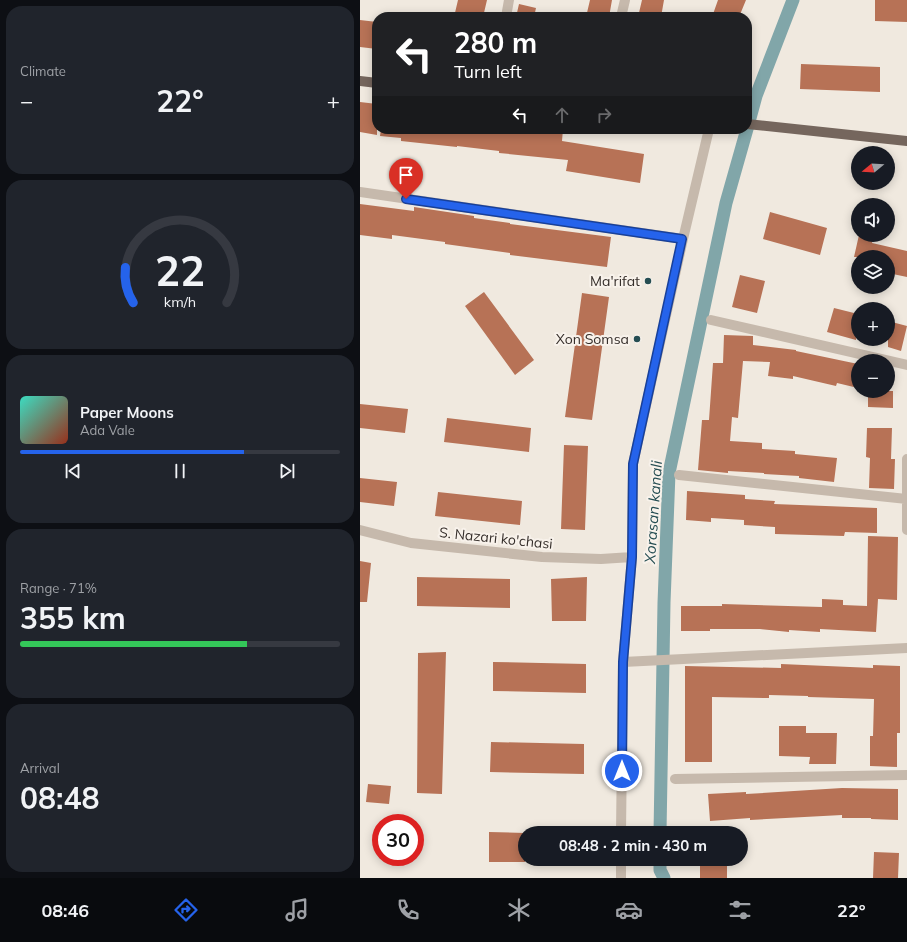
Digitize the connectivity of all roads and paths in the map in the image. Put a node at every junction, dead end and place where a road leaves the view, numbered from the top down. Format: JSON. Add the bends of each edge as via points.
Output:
{"nodes":[{"id":1,"x":509,"y":0,"type":"edge"},
{"id":2,"x":625,"y":0,"type":"edge"},
{"id":3,"x":507,"y":12,"type":"edge"},
{"id":4,"x":622,"y":12,"type":"edge"},
{"id":5,"x":360,"y":81,"type":"edge"},
{"id":6,"x":372,"y":82,"type":"edge"},
{"id":7,"x":752,"y":125,"type":"edge"},
{"id":8,"x":708,"y":134,"type":"edge"},
{"id":9,"x":907,"y":141,"type":"edge"},
{"id":10,"x":360,"y":192,"type":"edge"},
{"id":11,"x":682,"y":239,"type":"junction"},
{"id":12,"x":711,"y":320,"type":"dead end"},
{"id":13,"x":907,"y":365,"type":"edge"},
{"id":14,"x":907,"y":459,"type":"edge"},
{"id":15,"x":679,"y":475,"type":"dead end"},
{"id":16,"x":907,"y":499,"type":"edge"},
{"id":17,"x":360,"y":530,"type":"edge"},
{"id":18,"x":907,"y":530,"type":"edge"},
{"id":19,"x":632,"y":557,"type":"junction"},
{"id":20,"x":907,"y":648,"type":"edge"},
{"id":21,"x":623,"y":662,"type":"junction"},
{"id":22,"x":907,"y":775,"type":"edge"},
{"id":23,"x":674,"y":779,"type":"dead end"},
{"id":24,"x":621,"y":826,"type":"edge"},
{"id":25,"x":621,"y":866,"type":"edge"},
{"id":26,"x":621,"y":878,"type":"edge"}],
"edges":[{"from":1,"to":3,"type":"street"},
{"from":2,"to":4,"type":"street"},
{"from":5,"to":6,"type":"main road"},
{"from":7,"to":9,"type":"main road"},
{"from":8,"to":11,"type":"street"},
{"from":10,"to":11,"type":"street"},
{"from":11,"to":19,"type":"street","via":[[633,464]]},
{"from":12,"to":13,"type":"street"},
{"from":14,"to":16,"type":"street"},
{"from":15,"to":16,"type":"street"},
{"from":16,"to":18,"type":"street"},
{"from":17,"to":19,"type":"street","name":"S. Nazari ko'chasi","via":[[411,543],[542,558]]},
{"from":19,"to":21,"type":"street"},
{"from":20,"to":21,"type":"street"},
{"from":21,"to":24,"type":"street"},
{"from":22,"to":23,"type":"street"},
{"from":25,"to":26,"type":"street"}]}
